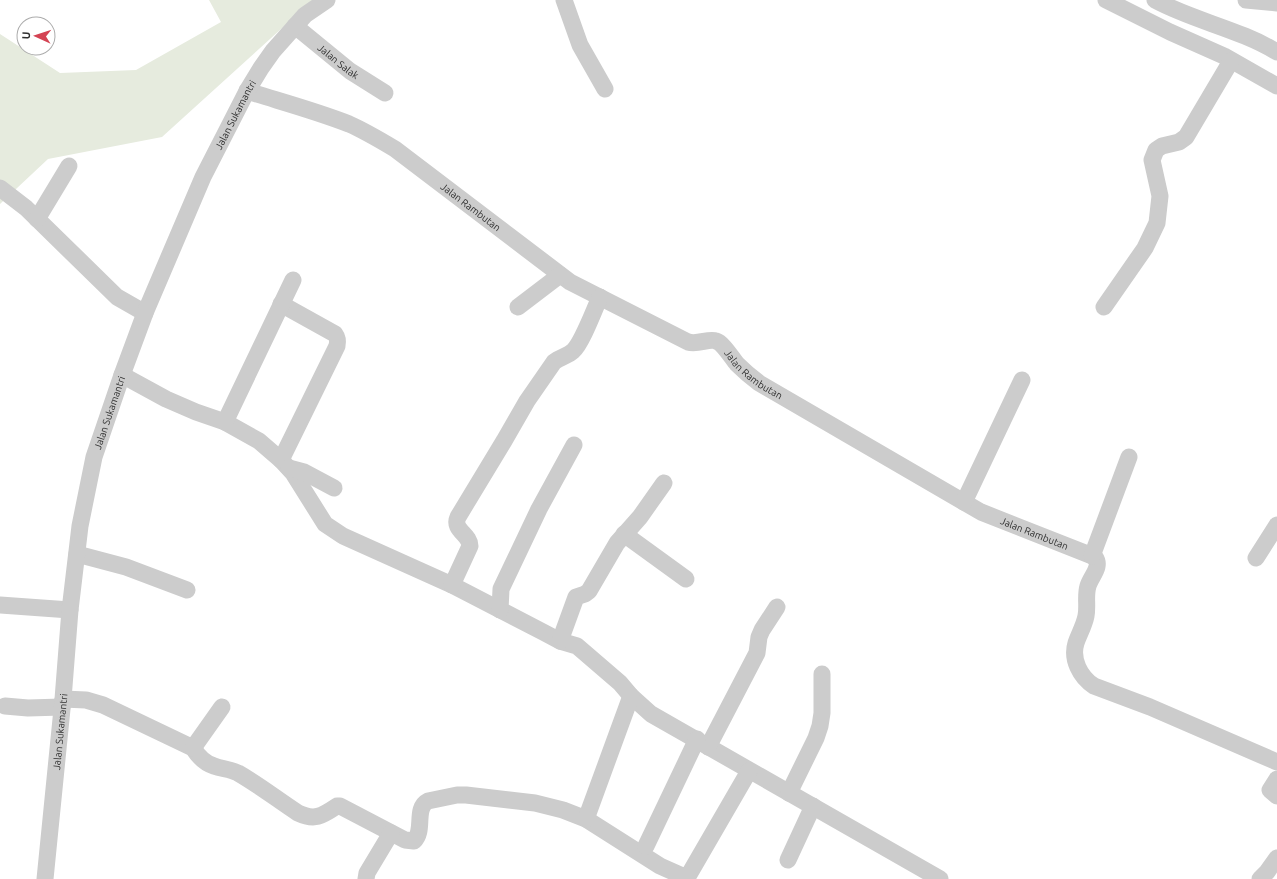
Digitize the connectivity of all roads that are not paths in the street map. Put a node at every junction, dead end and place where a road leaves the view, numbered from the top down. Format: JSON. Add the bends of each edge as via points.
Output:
{"nodes":[{"id":1,"x":327,"y":0,"type":"edge"},
{"id":2,"x":564,"y":0,"type":"edge"},
{"id":3,"x":1106,"y":0,"type":"edge"},
{"id":4,"x":1155,"y":0,"type":"edge"},
{"id":5,"x":1251,"y":0,"type":"edge"},
{"id":6,"x":1277,"y":3,"type":"edge"},
{"id":7,"x":1170,"y":4,"type":"edge"},
{"id":8,"x":295,"y":26,"type":"junction"},
{"id":9,"x":1277,"y":52,"type":"edge"},
{"id":10,"x":1231,"y":61,"type":"junction"},
{"id":11,"x":1277,"y":86,"type":"edge"},
{"id":12,"x":605,"y":88,"type":"dead end"},
{"id":13,"x":248,"y":91,"type":"junction"},
{"id":14,"x":385,"y":93,"type":"dead end"},
{"id":15,"x":69,"y":166,"type":"dead end"},
{"id":16,"x":0,"y":188,"type":"edge"},
{"id":17,"x":37,"y":219,"type":"junction"},
{"id":18,"x":560,"y":275,"type":"junction"},
{"id":19,"x":293,"y":280,"type":"dead end"},
{"id":20,"x":600,"y":297,"type":"junction"},
{"id":21,"x":281,"y":304,"type":"junction"},
{"id":22,"x":518,"y":307,"type":"dead end"},
{"id":23,"x":1104,"y":307,"type":"dead end"},
{"id":24,"x":145,"y":313,"type":"junction"},
{"id":25,"x":122,"y":375,"type":"junction"},
{"id":26,"x":1022,"y":380,"type":"dead end"},
{"id":27,"x":225,"y":422,"type":"junction"},
{"id":28,"x":574,"y":445,"type":"dead end"},
{"id":29,"x":1129,"y":457,"type":"dead end"},
{"id":30,"x":285,"y":464,"type":"junction"},
{"id":31,"x":664,"y":483,"type":"dead end"},
{"id":32,"x":334,"y":488,"type":"dead end"},
{"id":33,"x":964,"y":502,"type":"junction"},
{"id":34,"x":1277,"y":525,"type":"edge"},
{"id":35,"x":624,"y":534,"type":"junction"},
{"id":36,"x":77,"y":554,"type":"junction"},
{"id":37,"x":1092,"y":556,"type":"junction"},
{"id":38,"x":1256,"y":558,"type":"dead end"},
{"id":39,"x":686,"y":579,"type":"dead end"},
{"id":40,"x":452,"y":585,"type":"junction"},
{"id":41,"x":187,"y":590,"type":"dead end"},
{"id":42,"x":0,"y":605,"type":"edge"},
{"id":43,"x":777,"y":607,"type":"dead end"},
{"id":44,"x":70,"y":610,"type":"junction"},
{"id":45,"x":500,"y":610,"type":"junction"},
{"id":46,"x":560,"y":641,"type":"junction"},
{"id":47,"x":822,"y":674,"type":"dead end"},
{"id":48,"x":631,"y":696,"type":"junction"},
{"id":49,"x":63,"y":703,"type":"junction"},
{"id":50,"x":5,"y":706,"type":"dead end"},
{"id":51,"x":222,"y":707,"type":"dead end"},
{"id":52,"x":702,"y":743,"type":"junction"},
{"id":53,"x":192,"y":748,"type":"junction"},
{"id":54,"x":1277,"y":762,"type":"edge"},
{"id":55,"x":749,"y":770,"type":"junction"},
{"id":56,"x":1277,"y":779,"type":"edge"},
{"id":57,"x":789,"y":792,"type":"junction"},
{"id":58,"x":1277,"y":796,"type":"edge"},
{"id":59,"x":813,"y":806,"type":"junction"},
{"id":60,"x":586,"y":819,"type":"junction"},
{"id":61,"x":391,"y":833,"type":"junction"},
{"id":62,"x":646,"y":846,"type":"dead end"},
{"id":63,"x":1277,"y":858,"type":"edge"},
{"id":64,"x":788,"y":860,"type":"dead end"},
{"id":65,"x":658,"y":873,"type":"edge"},
{"id":66,"x":688,"y":878,"type":"edge"},
{"id":67,"x":45,"y":879,"type":"edge"},
{"id":68,"x":366,"y":879,"type":"edge"},
{"id":69,"x":940,"y":879,"type":"edge"},
{"id":70,"x":1260,"y":879,"type":"edge"}],
"edges":[{"from":1,"to":8,"type":"street","name":"Jalan Sukamantri"},
{"from":2,"to":12,"type":"street","via":[[580,45]]},
{"from":3,"to":10,"type":"street"},
{"from":4,"to":7,"type":"street"},
{"from":5,"to":6,"type":"street"},
{"from":7,"to":9,"type":"street"},
{"from":8,"to":13,"type":"street","name":"Jalan Sukamantri","via":[[273,51]]},
{"from":8,"to":14,"type":"street","name":"Jalan Salak","via":[[350,71]]},
{"from":10,"to":11,"type":"street"},
{"from":10,"to":23,"type":"street","via":[[1186,137],[1156,150],[1152,160],[1160,196],[1157,223],[1145,248]]},
{"from":13,"to":18,"type":"street","name":"Jalan Rambutan","via":[[326,115],[375,137],[395,149]]},
{"from":13,"to":24,"type":"street","name":"Jalan Sukamantri","via":[[203,177]]},
{"from":15,"to":17,"type":"street"},
{"from":16,"to":17,"type":"street"},
{"from":17,"to":24,"type":"street","via":[[117,297]]},
{"from":18,"to":20,"type":"street","name":"Jalan Rambutan"},
{"from":18,"to":22,"type":"street"},
{"from":19,"to":21,"type":"street"},
{"from":20,"to":33,"type":"street","name":"Jalan Rambutan","via":[[688,342],[718,342],[737,364],[759,383]]},
{"from":20,"to":40,"type":"street","via":[[574,350],[554,362],[527,401],[458,517],[457,527],[469,540],[470,546]]},
{"from":21,"to":27,"type":"street"},
{"from":21,"to":30,"type":"street","via":[[335,334],[338,343]]},
{"from":24,"to":25,"type":"street","name":"Jalan Sukamantri"},
{"from":25,"to":27,"type":"street","via":[[166,399]]},
{"from":25,"to":36,"type":"street","name":"Jalan Sukamantri","via":[[94,457]]},
{"from":26,"to":33,"type":"street"},
{"from":27,"to":30,"type":"street","via":[[259,441]]},
{"from":28,"to":45,"type":"street","via":[[539,509],[501,589]]},
{"from":29,"to":37,"type":"street"},
{"from":30,"to":32,"type":"street"},
{"from":30,"to":40,"type":"street","via":[[325,524],[333,530]]},
{"from":31,"to":35,"type":"street","via":[[640,517]]},
{"from":33,"to":37,"type":"street","name":"Jalan Rambutan","via":[[995,518]]},
{"from":34,"to":38,"type":"street"},
{"from":35,"to":39,"type":"street"},
{"from":35,"to":46,"type":"street","via":[[589,591],[576,596]]},
{"from":36,"to":41,"type":"street","via":[[126,567]]},
{"from":36,"to":44,"type":"street","name":"Jalan Sukamantri"},
{"from":37,"to":54,"type":"street","via":[[1097,560],[1097,566],[1087,591],[1086,617],[1075,651],[1082,676],[1094,686],[1150,707]]},
{"from":40,"to":45,"type":"street"},
{"from":42,"to":44,"type":"street"},
{"from":43,"to":52,"type":"street","via":[[762,630],[757,653]]},
{"from":44,"to":49,"type":"street","name":"Jalan Sukamantri"},
{"from":45,"to":46,"type":"street"},
{"from":46,"to":48,"type":"street","via":[[578,646]]},
{"from":47,"to":57,"type":"street","via":[[820,726]]},
{"from":48,"to":52,"type":"street","via":[[651,714]]},
{"from":48,"to":60,"type":"street"},
{"from":49,"to":50,"type":"street","via":[[28,708]]},
{"from":49,"to":53,"type":"street","via":[[86,700],[103,705]]},
{"from":49,"to":67,"type":"street","name":"Jalan Sukamantri"},
{"from":51,"to":53,"type":"street"},
{"from":52,"to":55,"type":"street"},
{"from":52,"to":62,"type":"street"},
{"from":53,"to":61,"type":"street","via":[[208,763],[238,773],[303,815],[320,816],[340,806]]},
{"from":55,"to":57,"type":"street"},
{"from":55,"to":66,"type":"street"},
{"from":56,"to":58,"type":"street","via":[[1270,790]]},
{"from":57,"to":59,"type":"street"},
{"from":59,"to":64,"type":"street"},
{"from":59,"to":69,"type":"street"},
{"from":60,"to":61,"type":"street","via":[[535,803],[457,794],[423,804],[418,836],[414,841],[405,840]]},
{"from":60,"to":65,"type":"street"},
{"from":61,"to":68,"type":"street"},
{"from":63,"to":70,"type":"street"},
{"from":65,"to":66,"type":"street"}]}
